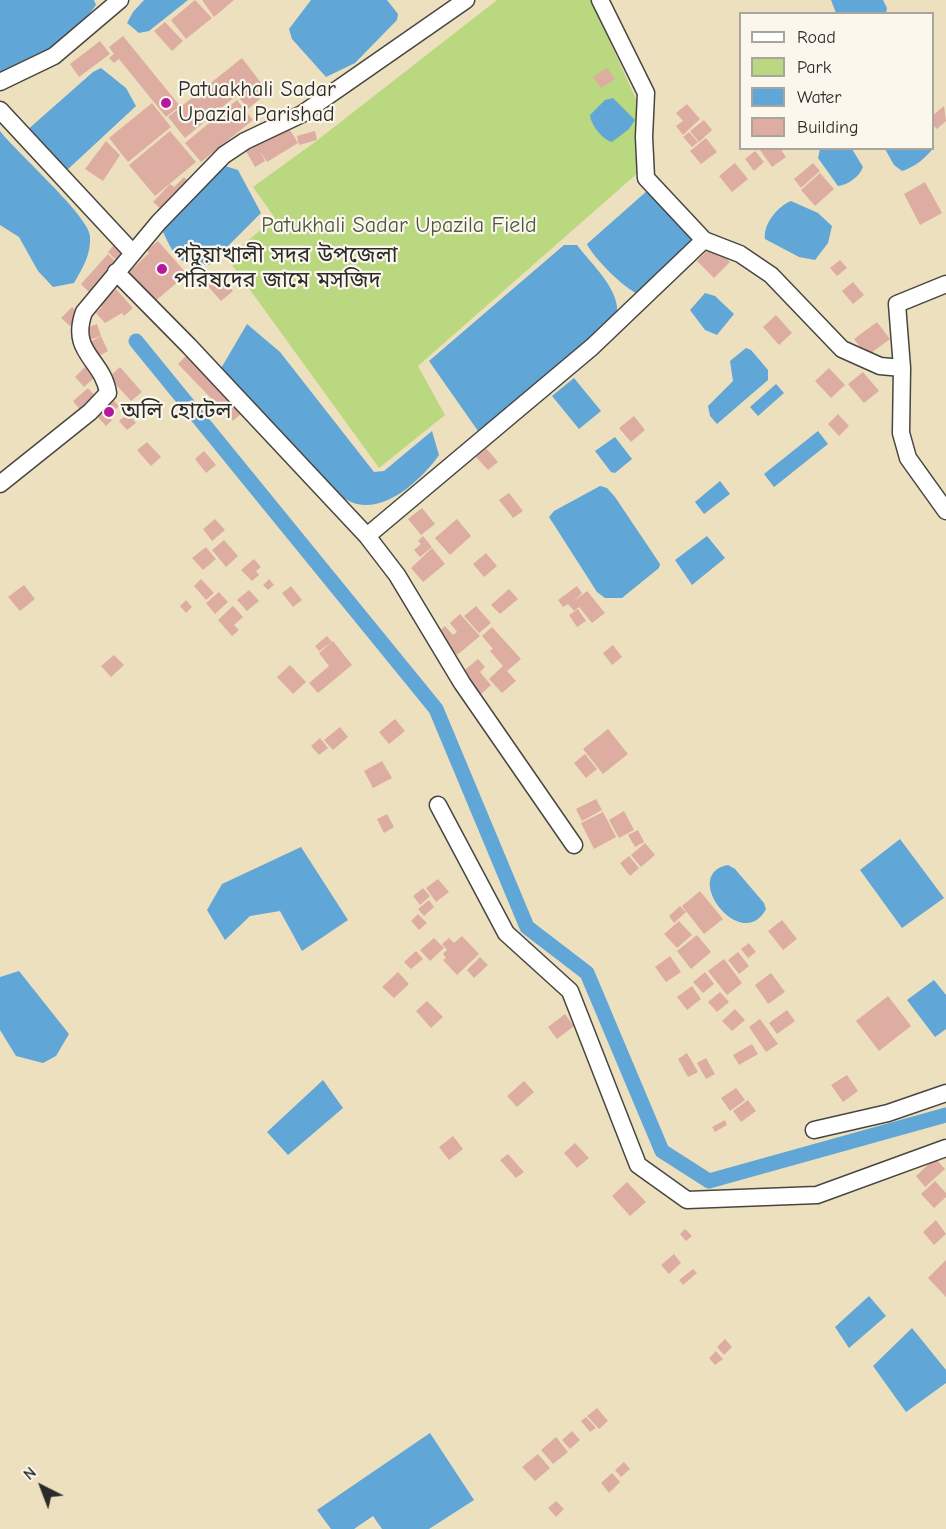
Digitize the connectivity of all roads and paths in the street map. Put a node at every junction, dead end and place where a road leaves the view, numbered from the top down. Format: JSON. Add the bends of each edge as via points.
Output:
{"nodes":[{"id":1,"x":120,"y":0,"type":"edge"},
{"id":2,"x":466,"y":0,"type":"edge"},
{"id":3,"x":600,"y":0,"type":"edge"},
{"id":4,"x":0,"y":82,"type":"edge"},
{"id":5,"x":0,"y":110,"type":"edge"},
{"id":6,"x":704,"y":240,"type":"junction"},
{"id":7,"x":132,"y":252,"type":"junction"},
{"id":8,"x":116,"y":272,"type":"junction"},
{"id":9,"x":946,"y":284,"type":"edge"},
{"id":10,"x":902,"y":368,"type":"junction"},
{"id":11,"x":0,"y":484,"type":"edge"},
{"id":12,"x":946,"y":511,"type":"edge"},
{"id":13,"x":367,"y":536,"type":"junction"},
{"id":14,"x":438,"y":805,"type":"dead end"},
{"id":15,"x":574,"y":845,"type":"dead end"},
{"id":16,"x":946,"y":1093,"type":"edge"},
{"id":17,"x":814,"y":1130,"type":"dead end"},
{"id":18,"x":946,"y":1148,"type":"edge"}],
"edges":[{"from":1,"to":4,"type":"street","via":[[54,56]]},
{"from":2,"to":7,"type":"street","via":[[302,114],[224,155]]},
{"from":3,"to":6,"type":"street","via":[[646,93],[646,178]]},
{"from":5,"to":7,"type":"street"},
{"from":6,"to":10,"type":"street","via":[[740,254],[771,275],[848,353],[880,366]]},
{"from":6,"to":13,"type":"street","via":[[592,347]]},
{"from":7,"to":8,"type":"street"},
{"from":8,"to":11,"type":"street","via":[[84,312],[79,325],[81,343],[108,393]]},
{"from":8,"to":13,"type":"street"},
{"from":9,"to":10,"type":"street","via":[[897,304]]},
{"from":10,"to":12,"type":"street","via":[[902,433],[908,458]]},
{"from":13,"to":15,"type":"street","via":[[397,574],[462,683]]},
{"from":14,"to":18,"type":"street","via":[[506,933],[570,991],[638,1165],[687,1200],[817,1195]]},
{"from":16,"to":17,"type":"street","via":[[888,1113]]}]}
